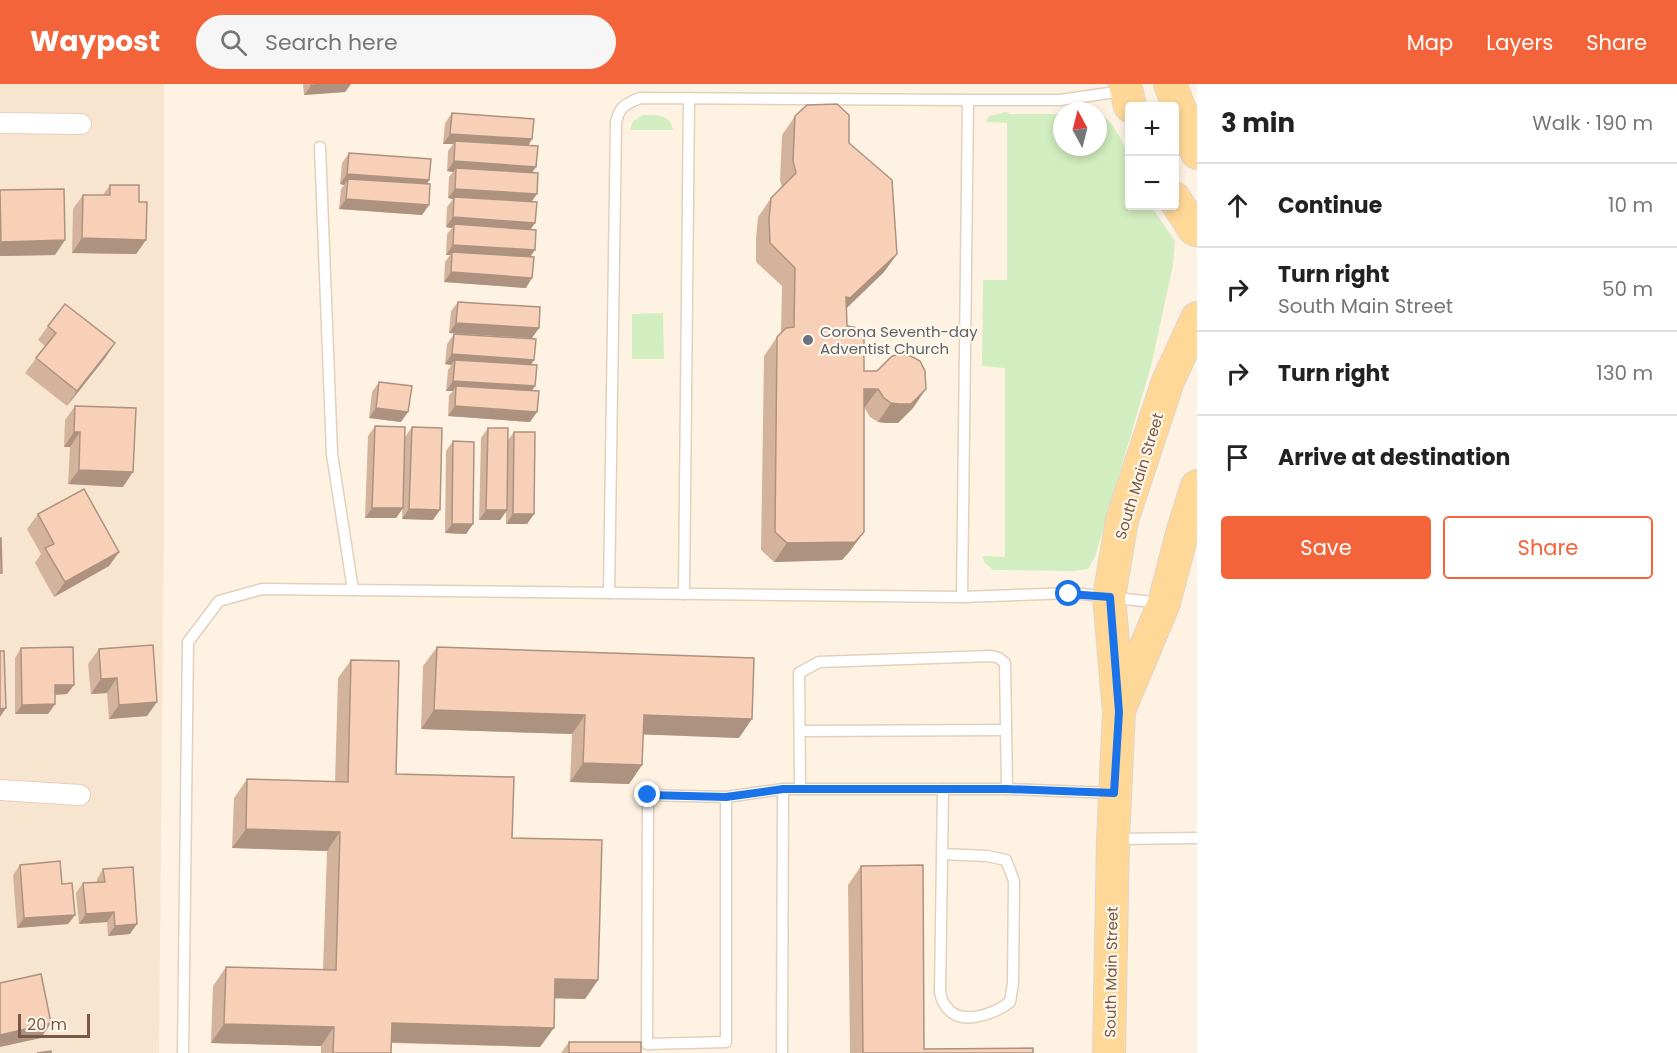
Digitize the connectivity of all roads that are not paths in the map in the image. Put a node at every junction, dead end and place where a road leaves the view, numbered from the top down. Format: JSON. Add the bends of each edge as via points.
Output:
{"nodes":[{"id":1,"x":1179,"y":90,"type":"edge"},
{"id":2,"x":1127,"y":94,"type":"edge"},
{"id":3,"x":690,"y":98,"type":"junction"},
{"id":4,"x":968,"y":100,"type":"junction"},
{"id":5,"x":0,"y":123,"type":"edge"},
{"id":6,"x":81,"y":124,"type":"dead end"},
{"id":7,"x":320,"y":147,"type":"dead end"},
{"id":8,"x":1197,"y":153,"type":"edge"},
{"id":9,"x":1179,"y":206,"type":"edge"},
{"id":10,"x":1197,"y":230,"type":"edge"},
{"id":11,"x":1197,"y":318,"type":"edge"},
{"id":12,"x":1197,"y":486,"type":"edge"},
{"id":13,"x":353,"y":590,"type":"junction"},
{"id":14,"x":609,"y":593,"type":"junction"},
{"id":15,"x":684,"y":594,"type":"junction"},
{"id":16,"x":962,"y":597,"type":"junction"},
{"id":17,"x":1110,"y":597,"type":"junction"},
{"id":18,"x":1164,"y":603,"type":"junction"},
{"id":19,"x":1119,"y":712,"type":"junction"},
{"id":20,"x":1006,"y":730,"type":"junction"},
{"id":21,"x":800,"y":731,"type":"junction"},
{"id":22,"x":783,"y":789,"type":"junction"},
{"id":23,"x":800,"y":789,"type":"junction"},
{"id":24,"x":943,"y":789,"type":"junction"},
{"id":25,"x":1007,"y":789,"type":"junction"},
{"id":26,"x":0,"y":790,"type":"edge"},
{"id":27,"x":1114,"y":793,"type":"junction"},
{"id":28,"x":80,"y":795,"type":"dead end"},
{"id":29,"x":726,"y":797,"type":"junction"},
{"id":30,"x":1197,"y":838,"type":"edge"},
{"id":31,"x":1113,"y":839,"type":"junction"},
{"id":32,"x":942,"y":854,"type":"junction"},
{"id":33,"x":726,"y":1047,"type":"edge"},
{"id":34,"x":183,"y":1053,"type":"edge"},
{"id":35,"x":782,"y":1053,"type":"edge"},
{"id":36,"x":1109,"y":1053,"type":"edge"}],
"edges":[{"from":1,"to":8,"type":"main road"},
{"from":2,"to":4,"type":"lane","via":[[1060,100]]},
{"from":3,"to":4,"type":"lane"},
{"from":3,"to":14,"type":"lane","via":[[640,98],[619,110],[616,123]]},
{"from":3,"to":15,"type":"lane"},
{"from":4,"to":16,"type":"lane"},
{"from":5,"to":6,"type":"street"},
{"from":7,"to":13,"type":"lane","via":[[332,453]]},
{"from":9,"to":10,"type":"main road"},
{"from":11,"to":17,"type":"main road","name":"South Main Street","via":[[1168,381],[1122,520]]},
{"from":12,"to":18,"type":"main road","name":"South Main Street"},
{"from":13,"to":14,"type":"lane"},
{"from":13,"to":34,"type":"lane","via":[[262,589],[219,601],[188,642]]},
{"from":14,"to":15,"type":"lane"},
{"from":15,"to":16,"type":"lane"},
{"from":16,"to":17,"type":"lane","via":[[1073,593]]},
{"from":17,"to":18,"type":"lane"},
{"from":17,"to":19,"type":"main road","name":"South Main Street"},
{"from":18,"to":19,"type":"main road","name":"South Main Street"},
{"from":19,"to":27,"type":"main road","name":"South Main Street"},
{"from":20,"to":21,"type":"lane"},
{"from":20,"to":21,"type":"lane","via":[[1005,663],[991,656],[819,662],[799,673]]},
{"from":20,"to":25,"type":"lane"},
{"from":21,"to":23,"type":"lane"},
{"from":22,"to":23,"type":"lane"},
{"from":22,"to":29,"type":"lane"},
{"from":22,"to":35,"type":"lane"},
{"from":23,"to":24,"type":"lane"},
{"from":24,"to":25,"type":"lane"},
{"from":24,"to":32,"type":"lane"},
{"from":25,"to":27,"type":"lane"},
{"from":26,"to":28,"type":"street"},
{"from":27,"to":31,"type":"main road","name":"South Main Street"},
{"from":29,"to":33,"type":"lane"},
{"from":29,"to":33,"type":"lane","via":[[648,795],[647,1044]]},
{"from":30,"to":31,"type":"lane"},
{"from":31,"to":36,"type":"main road","name":"South Main Street"},
{"from":32,"to":32,"type":"lane","via":[[940,992],[945,1007],[957,1015],[978,1017],[997,1012],[1010,1002],[1013,983],[1014,881],[1006,860]]}]}
